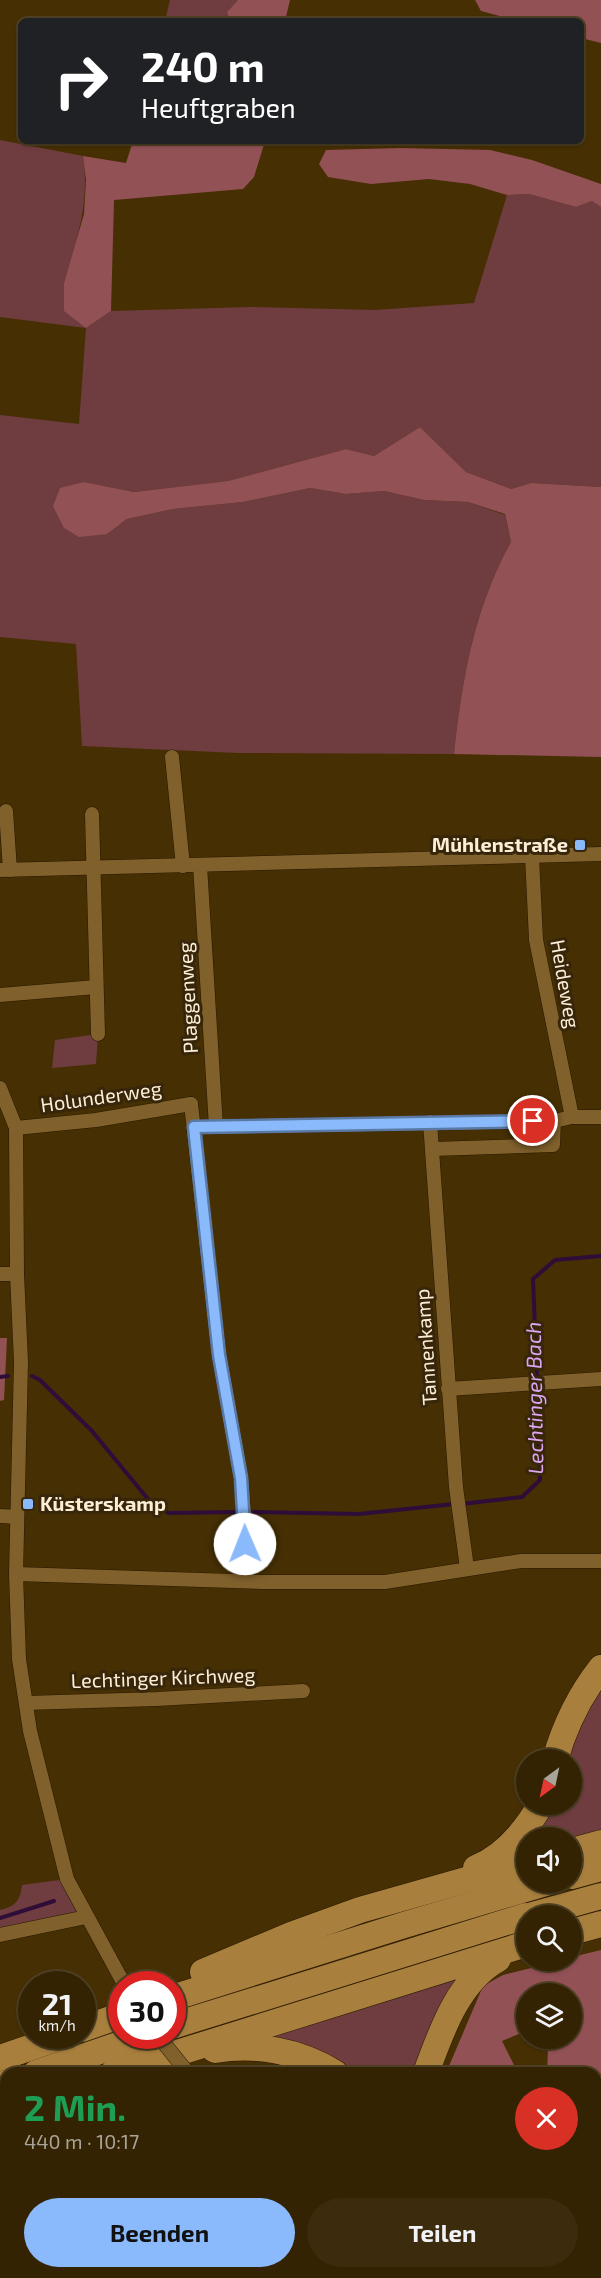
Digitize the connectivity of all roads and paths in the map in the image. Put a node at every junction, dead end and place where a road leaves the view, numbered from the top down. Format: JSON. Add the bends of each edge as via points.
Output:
{"nodes":[{"id":1,"x":172,"y":757,"type":"dead end"},
{"id":2,"x":6,"y":811,"type":"dead end"},
{"id":3,"x":92,"y":814,"type":"dead end"},
{"id":4,"x":601,"y":854,"type":"edge"},
{"id":5,"x":532,"y":856,"type":"junction"},
{"id":6,"x":200,"y":865,"type":"junction"},
{"id":7,"x":183,"y":866,"type":"junction"},
{"id":8,"x":92,"y":869,"type":"junction"},
{"id":9,"x":5,"y":870,"type":"edge"},
{"id":10,"x":96,"y":987,"type":"junction"},
{"id":11,"x":0,"y":995,"type":"edge"},
{"id":12,"x":98,"y":1034,"type":"dead end"},
{"id":13,"x":0,"y":1088,"type":"edge"},
{"id":14,"x":572,"y":1116,"type":"junction"},
{"id":15,"x":601,"y":1117,"type":"edge"},
{"id":16,"x":554,"y":1121,"type":"junction"},
{"id":17,"x":430,"y":1122,"type":"junction"},
{"id":18,"x":194,"y":1127,"type":"junction"},
{"id":19,"x":216,"y":1127,"type":"junction"},
{"id":20,"x":16,"y":1128,"type":"junction"},
{"id":21,"x":433,"y":1149,"type":"junction"},
{"id":22,"x":0,"y":1274,"type":"edge"},
{"id":23,"x":16,"y":1274,"type":"junction"},
{"id":24,"x":601,"y":1379,"type":"edge"},
{"id":25,"x":448,"y":1389,"type":"junction"},
{"id":26,"x":0,"y":1516,"type":"edge"},
{"id":27,"x":17,"y":1517,"type":"junction"},
{"id":28,"x":601,"y":1561,"type":"edge"},
{"id":29,"x":467,"y":1568,"type":"junction"},
{"id":30,"x":16,"y":1574,"type":"junction"},
{"id":31,"x":243,"y":1581,"type":"junction"},
{"id":32,"x":601,"y":1668,"type":"edge"},
{"id":33,"x":303,"y":1691,"type":"dead end"},
{"id":34,"x":26,"y":1703,"type":"junction"},
{"id":35,"x":559,"y":1749,"type":"edge"},
{"id":36,"x":533,"y":1815,"type":"edge"},
{"id":37,"x":601,"y":1843,"type":"edge"},
{"id":38,"x":582,"y":1848,"type":"edge"},
{"id":39,"x":516,"y":1866,"type":"edge"},
{"id":40,"x":601,"y":1868,"type":"edge"},
{"id":41,"x":582,"y":1873,"type":"edge"},
{"id":42,"x":453,"y":1883,"type":"junction"},
{"id":43,"x":516,"y":1892,"type":"edge"},
{"id":44,"x":601,"y":1896,"type":"edge"},
{"id":45,"x":568,"y":1905,"type":"edge"},
{"id":46,"x":86,"y":1917,"type":"junction"},
{"id":47,"x":516,"y":1920,"type":"edge"},
{"id":48,"x":601,"y":1924,"type":"edge"},
{"id":49,"x":582,"y":1929,"type":"edge"},
{"id":50,"x":0,"y":1935,"type":"edge"},
{"id":51,"x":516,"y":1947,"type":"edge"},
{"id":52,"x":516,"y":1949,"type":"edge"},
{"id":53,"x":117,"y":1971,"type":"edge"},
{"id":54,"x":186,"y":1979,"type":"edge"},
{"id":55,"x":186,"y":1994,"type":"edge"},
{"id":56,"x":186,"y":2022,"type":"edge"},
{"id":57,"x":186,"y":2039,"type":"edge"},
{"id":58,"x":108,"y":2048,"type":"edge"},
{"id":59,"x":26,"y":2049,"type":"edge"},
{"id":60,"x":154,"y":2049,"type":"edge"},
{"id":61,"x":162,"y":2049,"type":"edge"},
{"id":62,"x":162,"y":2049,"type":"edge"},
{"id":63,"x":0,"y":2058,"type":"edge"},
{"id":64,"x":54,"y":2067,"type":"edge"},
{"id":65,"x":123,"y":2067,"type":"edge"},
{"id":66,"x":182,"y":2067,"type":"edge"},
{"id":67,"x":324,"y":2067,"type":"edge"},
{"id":68,"x":428,"y":2067,"type":"edge"}],
"edges":[{"from":1,"to":7,"type":"street"},
{"from":2,"to":9,"type":"street"},
{"from":3,"to":8,"type":"street"},
{"from":4,"to":5,"type":"street"},
{"from":5,"to":6,"type":"street"},
{"from":5,"to":14,"type":"street","name":"Heideweg","via":[[536,940]]},
{"from":6,"to":7,"type":"street"},
{"from":6,"to":19,"type":"street","name":"Plaggenweg"},
{"from":7,"to":8,"type":"street"},
{"from":8,"to":9,"type":"street"},
{"from":8,"to":10,"type":"street"},
{"from":10,"to":11,"type":"street"},
{"from":10,"to":12,"type":"street"},
{"from":13,"to":20,"type":"street"},
{"from":14,"to":15,"type":"street"},
{"from":14,"to":16,"type":"street"},
{"from":16,"to":17,"type":"street"},
{"from":16,"to":21,"type":"street","via":[[553,1145]]},
{"from":17,"to":19,"type":"street"},
{"from":17,"to":21,"type":"street","name":"Tannenkamp"},
{"from":18,"to":19,"type":"street"},
{"from":18,"to":20,"type":"street","name":"Holunderweg","via":[[191,1104]]},
{"from":18,"to":31,"type":"street","via":[[219,1355],[241,1478],[245,1525]]},
{"from":20,"to":23,"type":"street"},
{"from":21,"to":25,"type":"street","name":"Tannenkamp"},
{"from":22,"to":23,"type":"street"},
{"from":23,"to":27,"type":"street","via":[[21,1362]]},
{"from":24,"to":25,"type":"street"},
{"from":25,"to":29,"type":"street","name":"Tannenkamp"},
{"from":26,"to":27,"type":"street"},
{"from":27,"to":30,"type":"street"},
{"from":28,"to":29,"type":"street","via":[[521,1561]]},
{"from":29,"to":31,"type":"street","via":[[385,1582]]},
{"from":30,"to":31,"type":"street"},
{"from":30,"to":34,"type":"street","via":[[19,1659]]},
{"from":32,"to":35,"type":"highway","via":[[571,1713]]},
{"from":33,"to":34,"type":"street","name":"Lechtinger Kirchweg"},
{"from":34,"to":46,"type":"street","via":[[67,1879]]},
{"from":36,"to":42,"type":"highway","via":[[500,1854]]},
{"from":37,"to":38,"type":"highway"},
{"from":39,"to":42,"type":"highway"},
{"from":40,"to":41,"type":"highway"},
{"from":42,"to":54,"type":"highway","via":[[360,1910]]},
{"from":43,"to":55,"type":"highway"},
{"from":44,"to":45,"type":"highway"},
{"from":46,"to":50,"type":"street"},
{"from":46,"to":53,"type":"street"},
{"from":47,"to":56,"type":"highway"},
{"from":48,"to":49,"type":"highway"},
{"from":51,"to":57,"type":"highway"},
{"from":52,"to":68,"type":"highway","via":[[479,1971],[468,1985],[450,2015]]},
{"from":58,"to":64,"type":"highway"},
{"from":59,"to":63,"type":"highway"},
{"from":60,"to":65,"type":"highway"},
{"from":61,"to":66,"type":"street","bridge":true},
{"from":62,"to":67,"type":"highway","via":[[174,2059],[245,2047],[268,2049]]}]}
